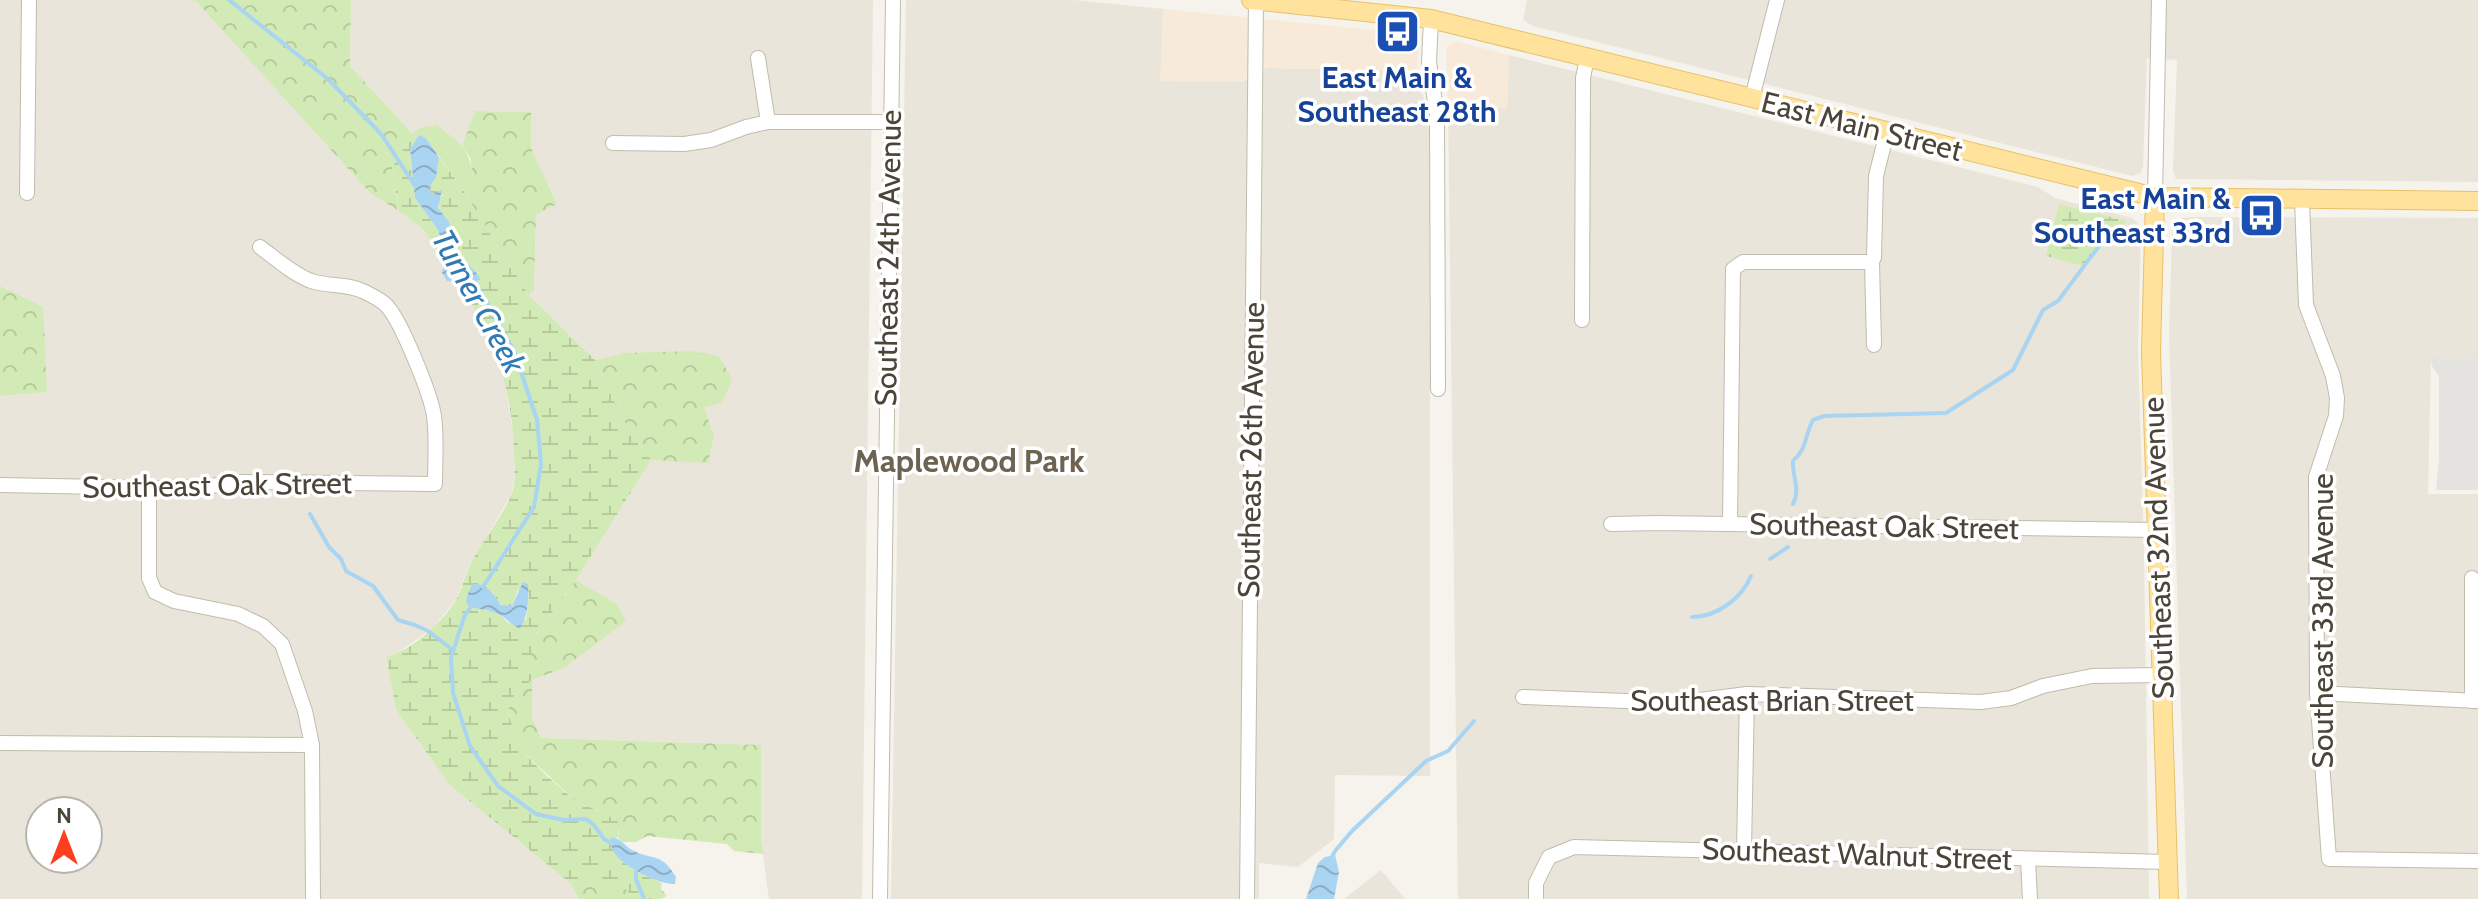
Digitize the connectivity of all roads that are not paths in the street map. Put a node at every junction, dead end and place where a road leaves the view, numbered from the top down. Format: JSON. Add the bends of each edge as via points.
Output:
{"nodes":[{"id":1,"x":29,"y":0,"type":"edge"},
{"id":2,"x":893,"y":0,"type":"edge"},
{"id":3,"x":1254,"y":0,"type":"edge"},
{"id":4,"x":1777,"y":0,"type":"edge"},
{"id":5,"x":2159,"y":0,"type":"edge"},
{"id":6,"x":1432,"y":9,"type":"edge"},
{"id":7,"x":758,"y":58,"type":"dead end"},
{"id":8,"x":1587,"y":58,"type":"junction"},
{"id":9,"x":1752,"y":98,"type":"junction"},
{"id":10,"x":768,"y":122,"type":"junction"},
{"id":11,"x":890,"y":122,"type":"junction"},
{"id":12,"x":1887,"y":132,"type":"junction"},
{"id":13,"x":613,"y":143,"type":"dead end"},
{"id":14,"x":27,"y":193,"type":"dead end"},
{"id":15,"x":2155,"y":197,"type":"junction"},
{"id":16,"x":2302,"y":201,"type":"junction"},
{"id":17,"x":2478,"y":201,"type":"edge"},
{"id":18,"x":260,"y":247,"type":"dead end"},
{"id":19,"x":1872,"y":262,"type":"junction"},
{"id":20,"x":1582,"y":320,"type":"dead end"},
{"id":21,"x":1874,"y":345,"type":"dead end"},
{"id":22,"x":1438,"y":389,"type":"dead end"},
{"id":23,"x":0,"y":485,"type":"edge"},
{"id":24,"x":149,"y":488,"type":"junction"},
{"id":25,"x":1611,"y":524,"type":"dead end"},
{"id":26,"x":1730,"y":524,"type":"junction"},
{"id":27,"x":2157,"y":530,"type":"junction"},
{"id":28,"x":2472,"y":578,"type":"dead end"},
{"id":29,"x":2162,"y":675,"type":"junction"},
{"id":30,"x":2317,"y":693,"type":"junction"},
{"id":31,"x":1747,"y":694,"type":"junction"},
{"id":32,"x":1523,"y":697,"type":"dead end"},
{"id":33,"x":2475,"y":701,"type":"edge"},
{"id":34,"x":0,"y":743,"type":"edge"},
{"id":35,"x":312,"y":745,"type":"junction"},
{"id":36,"x":1744,"y":850,"type":"junction"},
{"id":37,"x":2028,"y":859,"type":"junction"},
{"id":38,"x":2478,"y":861,"type":"edge"},
{"id":39,"x":2168,"y":862,"type":"junction"},
{"id":40,"x":313,"y":899,"type":"edge"},
{"id":41,"x":880,"y":899,"type":"edge"},
{"id":42,"x":1247,"y":899,"type":"edge"},
{"id":43,"x":1536,"y":899,"type":"edge"},
{"id":44,"x":2030,"y":899,"type":"edge"},
{"id":45,"x":2169,"y":899,"type":"edge"}],
"edges":[{"from":1,"to":14,"type":"street"},
{"from":2,"to":11,"type":"street","name":"Southeast 24th Avenue"},
{"from":3,"to":6,"type":"main road","name":"East Main Street"},
{"from":3,"to":42,"type":"street","name":"Southeast 26th Avenue"},
{"from":4,"to":9,"type":"street"},
{"from":5,"to":15,"type":"street"},
{"from":6,"to":8,"type":"main road","name":"East Main Street"},
{"from":6,"to":22,"type":"street"},
{"from":7,"to":10,"type":"street"},
{"from":8,"to":9,"type":"main road","name":"East Main Street"},
{"from":8,"to":20,"type":"street"},
{"from":9,"to":12,"type":"main road","name":"East Main Street"},
{"from":10,"to":11,"type":"street"},
{"from":10,"to":13,"type":"street","via":[[684,144]]},
{"from":11,"to":41,"type":"street","name":"Southeast 24th Avenue"},
{"from":12,"to":15,"type":"main road","name":"East Main Street"},
{"from":12,"to":19,"type":"street","via":[[1876,176]]},
{"from":15,"to":16,"type":"main road","name":"East Main Street"},
{"from":15,"to":27,"type":"main road","name":"Southeast 32nd Avenue","via":[[2151,352]]},
{"from":16,"to":17,"type":"main road","name":"East Main Street"},
{"from":16,"to":30,"type":"street","name":"Southeast 33rd Avenue","via":[[2306,305],[2337,398],[2316,477]]},
{"from":18,"to":24,"type":"street","name":"Southeast Oak Street","via":[[310,280],[346,285],[385,305],[429,392],[435,484],[242,482]]},
{"from":19,"to":21,"type":"street"},
{"from":19,"to":26,"type":"street","via":[[1743,262],[1733,269]]},
{"from":23,"to":24,"type":"street","name":"Southeast Oak Street"},
{"from":24,"to":35,"type":"street","via":[[149,578],[155,592],[238,614],[263,626],[282,644]]},
{"from":25,"to":26,"type":"street","name":"Southeast Oak Street"},
{"from":26,"to":27,"type":"street","name":"Southeast Oak Street"},
{"from":27,"to":29,"type":"main road","name":"Southeast 32nd Avenue"},
{"from":28,"to":33,"type":"street"},
{"from":29,"to":31,"type":"street","name":"Southeast Brian Street","via":[[2092,676],[1981,702]]},
{"from":29,"to":39,"type":"main road","name":"Southeast 32nd Avenue"},
{"from":30,"to":33,"type":"street"},
{"from":30,"to":38,"type":"street","name":"Southeast 33rd Avenue","via":[[2329,859]]},
{"from":31,"to":32,"type":"street","name":"Southeast Brian Street","via":[[1676,703]]},
{"from":31,"to":36,"type":"street"},
{"from":34,"to":35,"type":"street"},
{"from":35,"to":40,"type":"street"},
{"from":36,"to":37,"type":"street","name":"Southeast Walnut Street"},
{"from":36,"to":43,"type":"street","name":"Southeast Walnut Street","via":[[1574,847],[1549,857],[1536,883]]},
{"from":37,"to":39,"type":"street","name":"Southeast Walnut Street"},
{"from":37,"to":44,"type":"street"},
{"from":39,"to":45,"type":"main road","name":"Southeast 32nd Avenue"}]}
